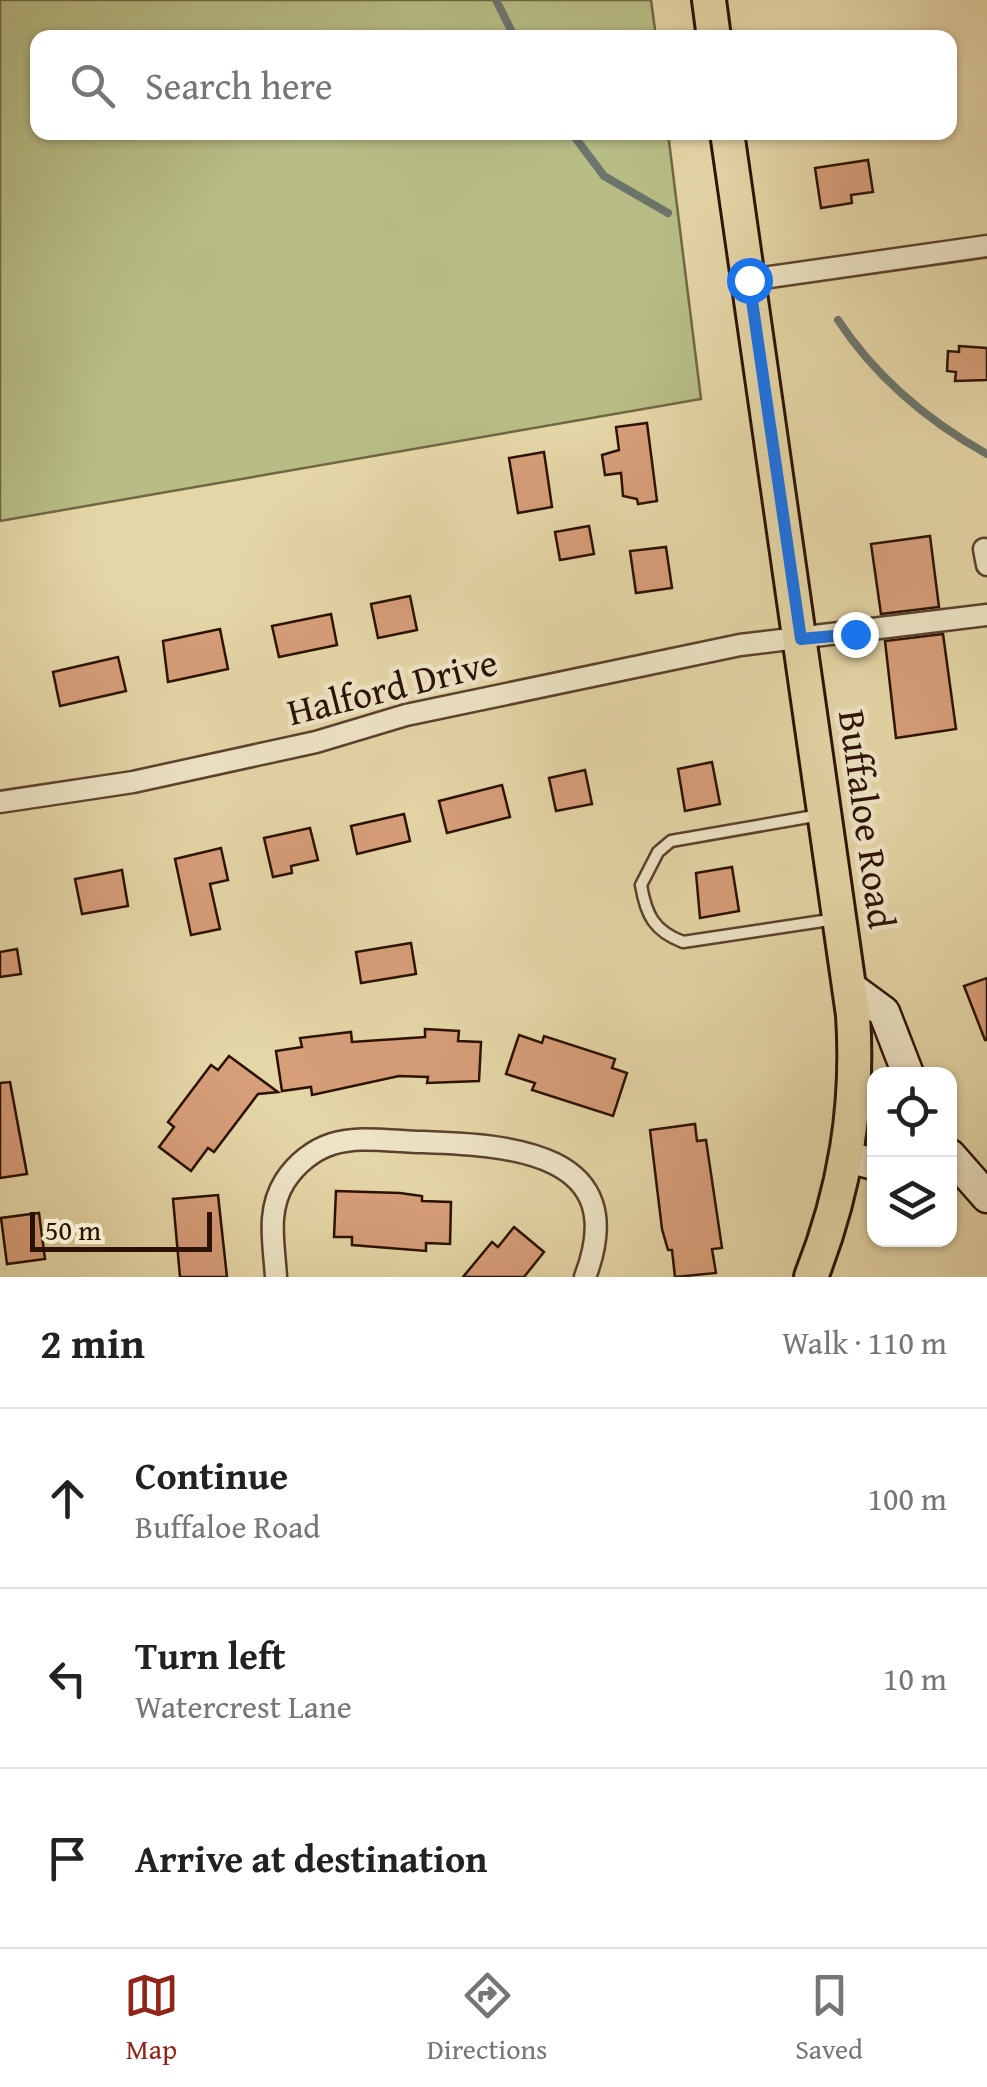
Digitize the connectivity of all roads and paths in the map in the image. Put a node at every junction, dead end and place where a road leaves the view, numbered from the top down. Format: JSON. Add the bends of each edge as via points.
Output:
{"nodes":[{"id":1,"x":709,"y":0,"type":"edge"},
{"id":2,"x":713,"y":30,"type":"edge"},
{"id":3,"x":728,"y":140,"type":"edge"},
{"id":4,"x":987,"y":246,"type":"edge"},
{"id":5,"x":749,"y":280,"type":"junction"},
{"id":6,"x":987,"y":614,"type":"edge"},
{"id":7,"x":801,"y":639,"type":"junction"},
{"id":8,"x":0,"y":802,"type":"edge"},
{"id":9,"x":827,"y":814,"type":"junction"},
{"id":10,"x":842,"y":918,"type":"junction"},
{"id":11,"x":850,"y":987,"type":"junction"},
{"id":12,"x":905,"y":1067,"type":"edge"},
{"id":13,"x":862,"y":1145,"type":"edge"},
{"id":14,"x":957,"y":1165,"type":"edge"},
{"id":15,"x":987,"y":1197,"type":"edge"},
{"id":16,"x":276,"y":1277,"type":"edge"},
{"id":17,"x":585,"y":1277,"type":"edge"},
{"id":18,"x":812,"y":1277,"type":"edge"}],
"edges":[{"from":1,"to":2,"type":"main road"},
{"from":3,"to":5,"type":"main road","name":"Buffaloe Road"},
{"from":4,"to":5,"type":"street"},
{"from":5,"to":7,"type":"main road","name":"Buffaloe Road"},
{"from":6,"to":7,"type":"street","name":"Halford Drive"},
{"from":7,"to":8,"type":"street","name":"Halford Drive","via":[[571,678],[133,782]]},
{"from":7,"to":9,"type":"main road","name":"Buffaloe Road"},
{"from":9,"to":10,"type":"main road","name":"Buffaloe Road"},
{"from":9,"to":10,"type":"lane","via":[[671,842],[640,885],[651,921],[683,942]]},
{"from":10,"to":11,"type":"main road","name":"Buffaloe Road"},
{"from":11,"to":12,"type":"street","via":[[884,1012]]},
{"from":11,"to":13,"type":"main road","name":"Buffaloe Road"},
{"from":13,"to":18,"type":"main road","name":"Buffaloe Road"},
{"from":14,"to":15,"type":"street"},
{"from":16,"to":17,"type":"street","via":[[271,1215],[286,1179],[318,1150],[355,1140],[500,1145],[549,1160],[582,1186],[590,1203],[596,1248]]}]}
